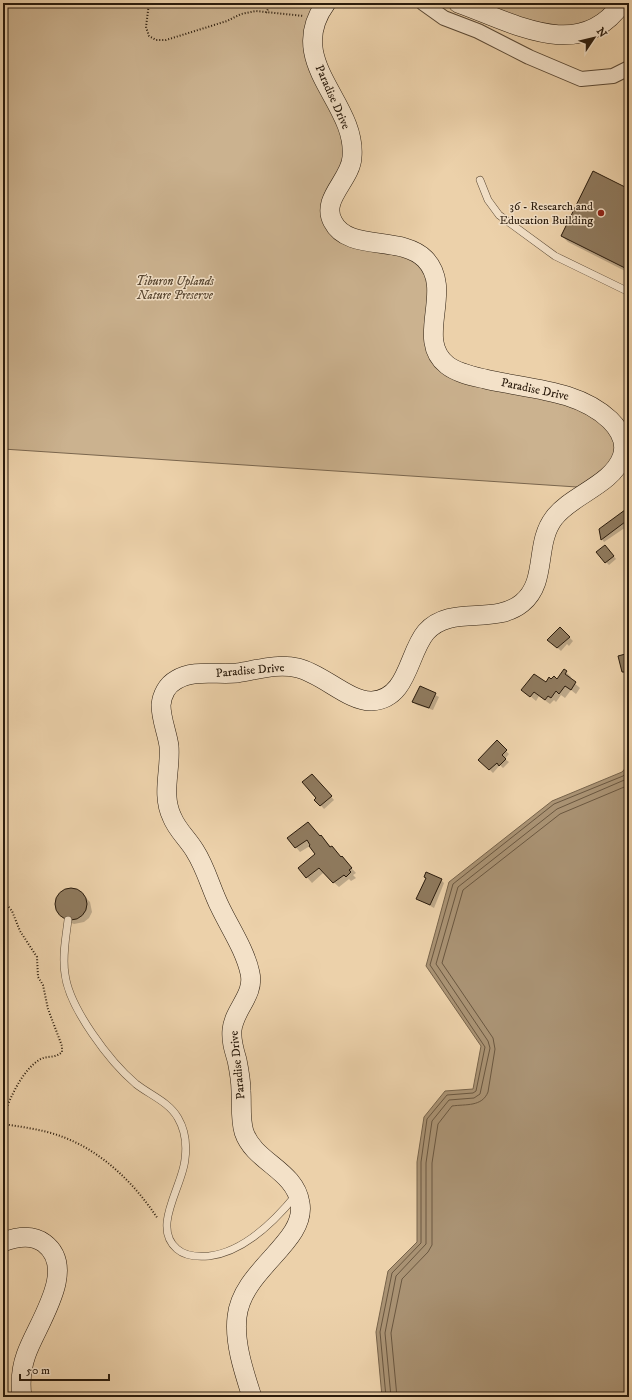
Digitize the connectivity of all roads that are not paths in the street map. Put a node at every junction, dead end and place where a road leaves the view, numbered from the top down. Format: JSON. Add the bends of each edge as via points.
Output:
{"nodes":[{"id":1,"x":326,"y":3,"type":"edge"},
{"id":2,"x":423,"y":3,"type":"edge"},
{"id":3,"x":458,"y":3,"type":"edge"},
{"id":4,"x":622,"y":3,"type":"edge"},
{"id":5,"x":629,"y":68,"type":"edge"},
{"id":6,"x":480,"y":180,"type":"dead end"},
{"id":7,"x":629,"y":292,"type":"edge"},
{"id":8,"x":68,"y":920,"type":"dead end"},
{"id":9,"x":297,"y":1193,"type":"junction"},
{"id":10,"x":3,"y":1242,"type":"edge"},
{"id":11,"x":22,"y":1397,"type":"edge"},
{"id":12,"x":252,"y":1397,"type":"edge"}],
"edges":[{"from":1,"to":9,"type":"street","name":"Paradise Drive","via":[[315,24],[313,49],[322,78],[346,124],[353,152],[350,169],[330,203],[333,224],[349,236],[363,241],[401,246],[415,251],[426,259],[435,276],[438,289],[433,330],[434,345],[438,356],[446,365],[466,374],[582,401],[614,424],[621,434],[624,446],[622,457],[611,473],[566,506],[550,524],[542,542],[535,586],[524,602],[505,612],[449,618],[433,626],[421,640],[400,685],[388,696],[378,700],[363,700],[312,672],[286,666],[188,675],[174,681],[164,694],[161,704],[169,750],[166,790],[168,809],[198,856],[250,974],[250,990],[232,1029],[232,1043],[240,1080],[243,1128],[254,1149],[288,1179]]},
{"from":2,"to":5,"type":"street","via":[[444,18],[483,33],[581,79],[613,76]]},
{"from":3,"to":4,"type":"street","via":[[534,30],[563,36],[579,35],[592,30],[611,16]]},
{"from":6,"to":7,"type":"lane","via":[[488,200],[499,215],[555,256]]},
{"from":8,"to":9,"type":"lane","via":[[64,966],[70,995],[117,1067],[137,1085],[172,1109],[186,1137],[185,1160],[168,1215],[166,1231],[171,1244],[181,1253],[201,1257],[220,1255],[243,1244],[270,1223]]},
{"from":9,"to":12,"type":"street","name":"Paradise Drive","via":[[301,1208],[298,1225],[288,1240],[253,1278],[243,1294],[237,1312],[238,1342]]},
{"from":10,"to":11,"type":"street","via":[[35,1238],[52,1250],[57,1265],[54,1292],[24,1362]]}]}
